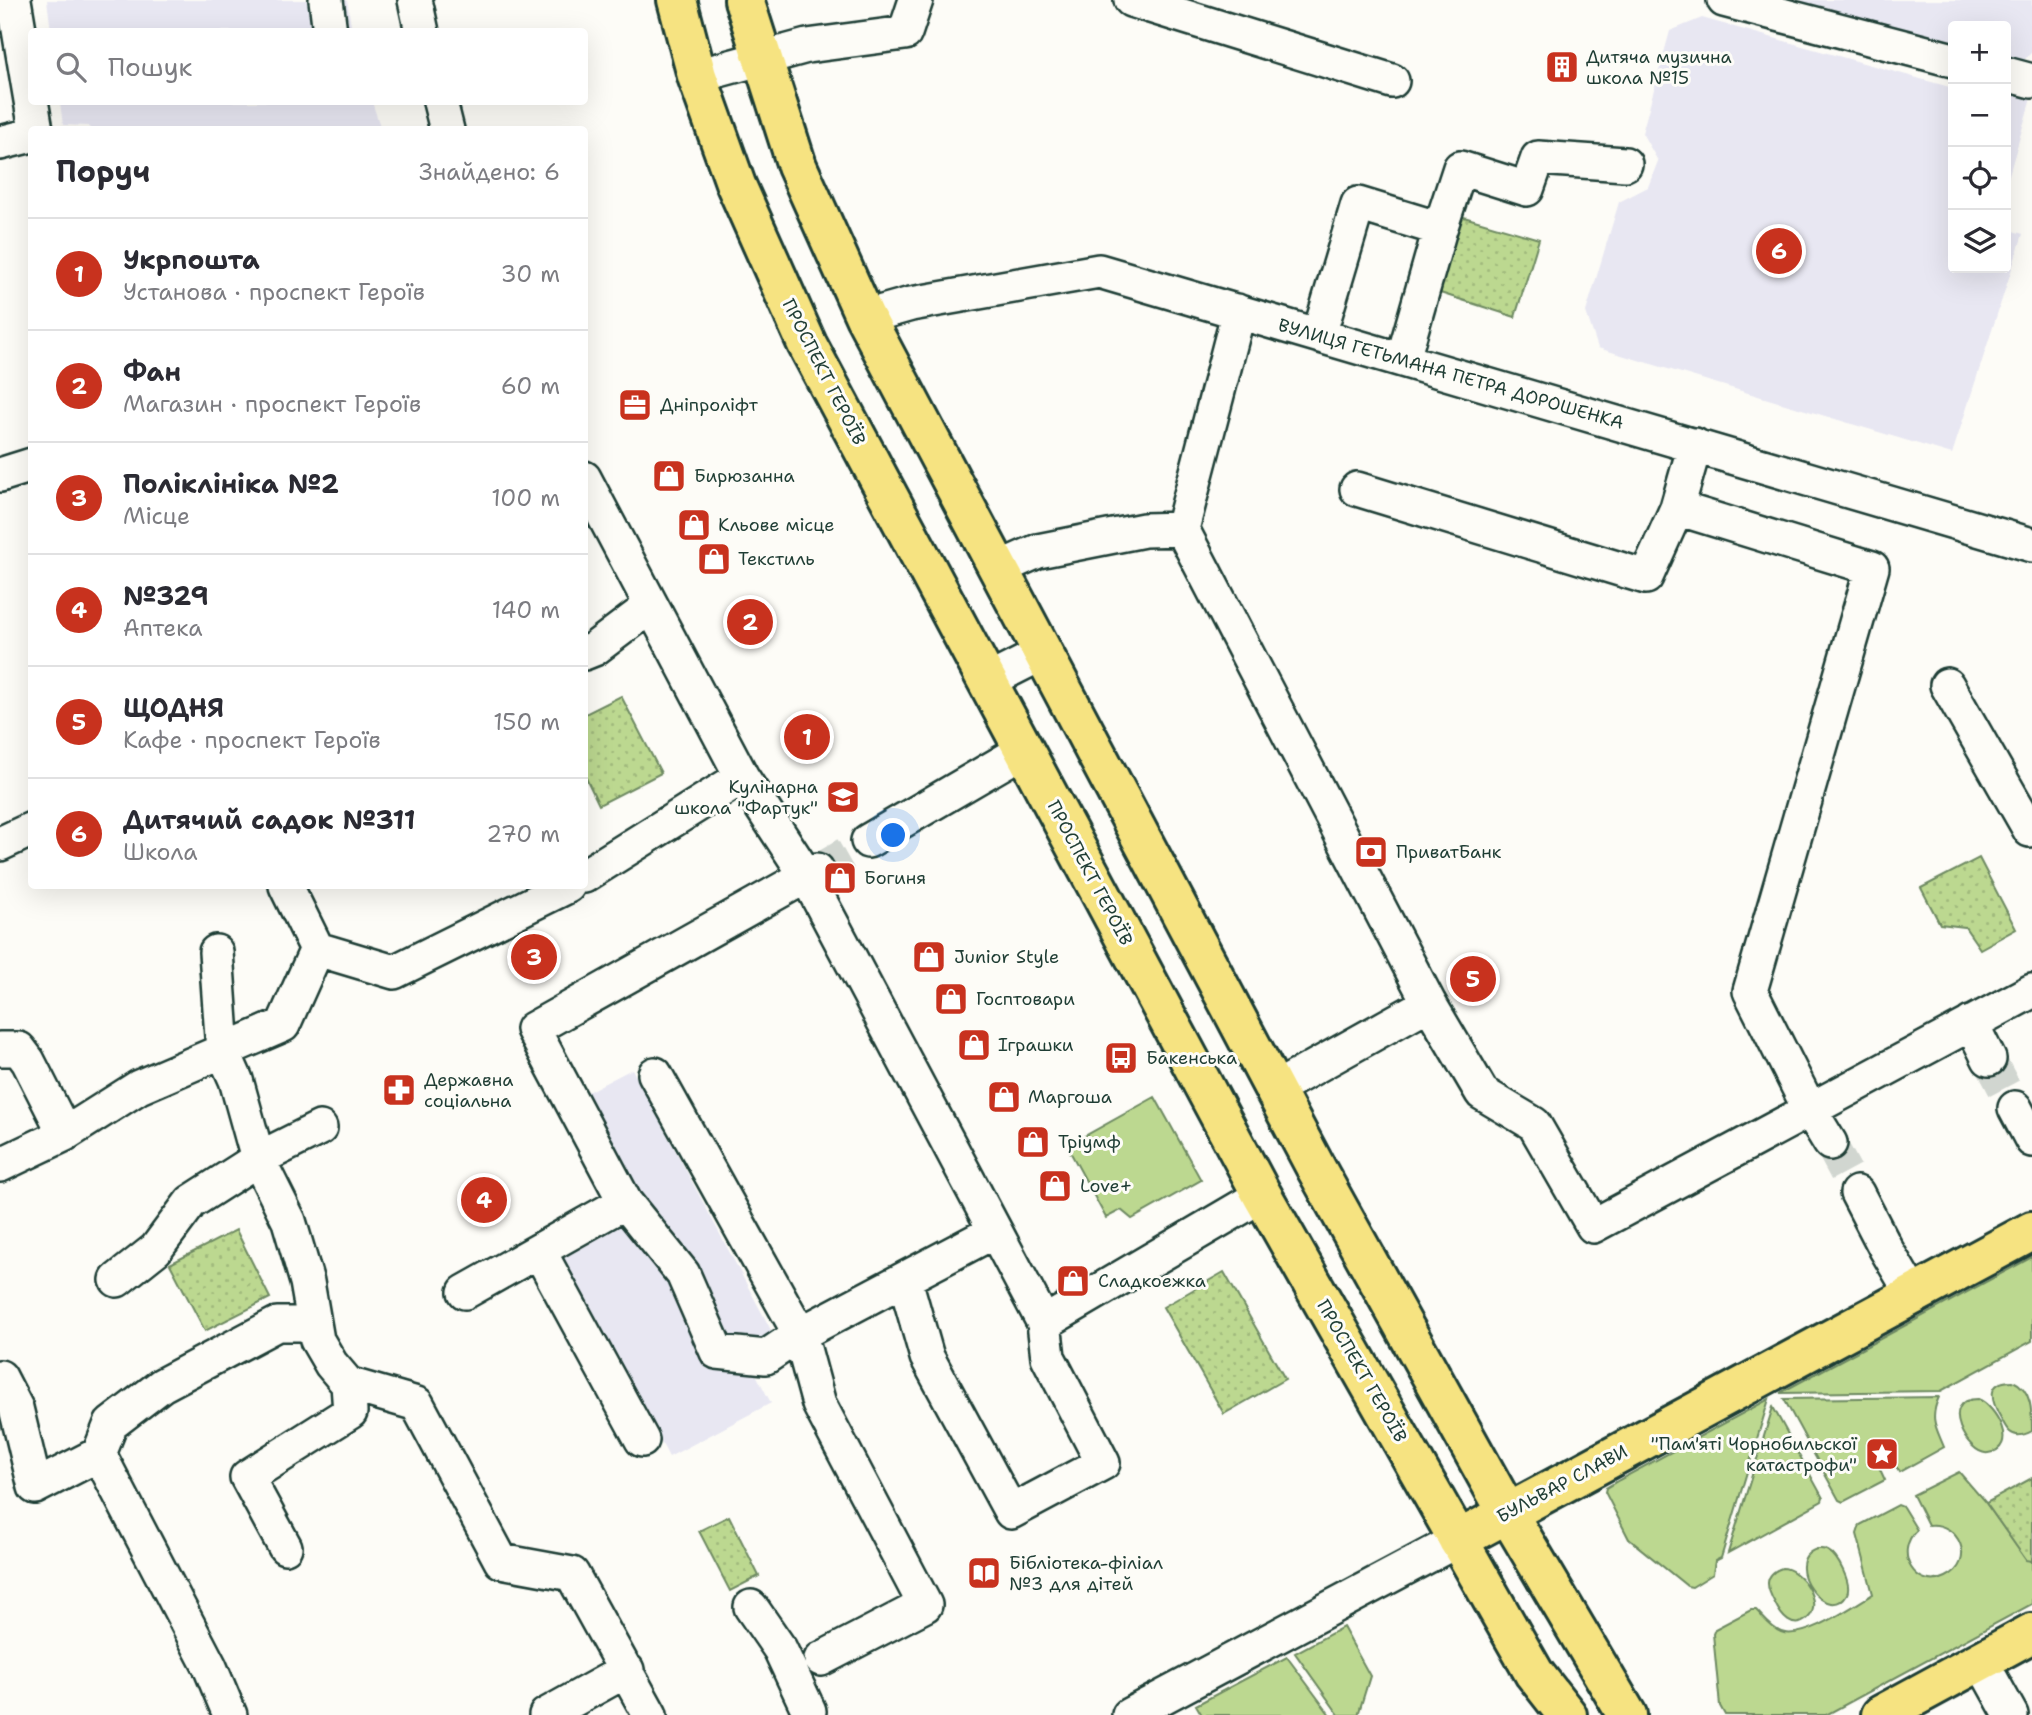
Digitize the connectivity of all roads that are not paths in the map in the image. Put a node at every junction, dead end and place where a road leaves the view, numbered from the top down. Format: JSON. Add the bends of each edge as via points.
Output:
{"nodes":[{"id":1,"x":14,"y":0,"type":"edge"},
{"id":2,"x":327,"y":0,"type":"edge"},
{"id":3,"x":415,"y":0,"type":"edge"},
{"id":4,"x":677,"y":0,"type":"edge"},
{"id":5,"x":744,"y":0,"type":"edge"},
{"id":6,"x":916,"y":0,"type":"edge"},
{"id":7,"x":1131,"y":0,"type":"edge"},
{"id":8,"x":1724,"y":0,"type":"edge"},
{"id":9,"x":330,"y":28,"type":"edge"},
{"id":10,"x":421,"y":28,"type":"edge"},
{"id":11,"x":762,"y":57,"type":"junction"},
{"id":12,"x":1948,"y":59,"type":"edge"},
{"id":13,"x":2011,"y":75,"type":"edge"},
{"id":14,"x":697,"y":76,"type":"junction"},
{"id":15,"x":1392,"y":80,"type":"dead end"},
{"id":16,"x":2032,"y":81,"type":"edge"},
{"id":17,"x":28,"y":83,"type":"edge"},
{"id":18,"x":32,"y":105,"type":"edge"},
{"id":19,"x":441,"y":105,"type":"edge"},
{"id":20,"x":35,"y":126,"type":"edge"},
{"id":21,"x":446,"y":126,"type":"edge"},
{"id":22,"x":28,"y":136,"type":"edge"},
{"id":23,"x":0,"y":143,"type":"edge"},
{"id":24,"x":1625,"y":164,"type":"dead end"},
{"id":25,"x":1440,"y":229,"type":"junction"},
{"id":26,"x":1237,"y":311,"type":"junction"},
{"id":27,"x":865,"y":317,"type":"junction"},
{"id":28,"x":1319,"y":335,"type":"junction"},
{"id":29,"x":1403,"y":359,"type":"junction"},
{"id":30,"x":1696,"y":445,"type":"junction"},
{"id":31,"x":28,"y":466,"type":"edge"},
{"id":32,"x":0,"y":475,"type":"edge"},
{"id":33,"x":588,"y":486,"type":"edge"},
{"id":34,"x":1357,"y":489,"type":"dead end"},
{"id":35,"x":1677,"y":508,"type":"junction"},
{"id":36,"x":1182,"y":529,"type":"junction"},
{"id":37,"x":2032,"y":545,"type":"edge"},
{"id":38,"x":1000,"y":568,"type":"junction"},
{"id":39,"x":651,"y":607,"type":"junction"},
{"id":40,"x":588,"y":651,"type":"edge"},
{"id":41,"x":1043,"y":653,"type":"junction"},
{"id":42,"x":988,"y":681,"type":"junction"},
{"id":43,"x":1947,"y":685,"type":"dead end"},
{"id":44,"x":1024,"y":750,"type":"junction"},
{"id":45,"x":742,"y":777,"type":"junction"},
{"id":46,"x":2032,"y":829,"type":"edge"},
{"id":47,"x":28,"y":831,"type":"edge"},
{"id":48,"x":868,"y":841,"type":"tunnel mouth"},
{"id":49,"x":0,"y":844,"type":"edge"},
{"id":50,"x":588,"y":873,"type":"edge"},
{"id":51,"x":812,"y":873,"type":"junction"},
{"id":52,"x":287,"y":889,"type":"edge"},
{"id":53,"x":562,"y":889,"type":"edge"},
{"id":54,"x":317,"y":949,"type":"junction"},
{"id":55,"x":216,"y":952,"type":"dead end"},
{"id":56,"x":2032,"y":990,"type":"edge"},
{"id":57,"x":1429,"y":1003,"type":"junction"},
{"id":58,"x":1971,"y":1023,"type":"junction"},
{"id":59,"x":0,"y":1049,"type":"edge"},
{"id":60,"x":223,"y":1051,"type":"junction"},
{"id":61,"x":1989,"y":1059,"type":"tunnel mouth"},
{"id":62,"x":655,"y":1074,"type":"dead end"},
{"id":63,"x":1275,"y":1089,"type":"junction"},
{"id":64,"x":2015,"y":1108,"type":"tunnel mouth"},
{"id":65,"x":1810,"y":1110,"type":"junction"},
{"id":66,"x":320,"y":1128,"type":"dead end"},
{"id":67,"x":65,"y":1134,"type":"junction"},
{"id":68,"x":2032,"y":1140,"type":"edge"},
{"id":69,"x":1830,"y":1143,"type":"tunnel mouth"},
{"id":70,"x":258,"y":1158,"type":"junction"},
{"id":71,"x":0,"y":1165,"type":"edge"},
{"id":72,"x":1857,"y":1193,"type":"tunnel mouth"},
{"id":73,"x":1262,"y":1195,"type":"junction"},
{"id":74,"x":625,"y":1202,"type":"junction"},
{"id":75,"x":995,"y":1231,"type":"junction"},
{"id":76,"x":2032,"y":1231,"type":"edge"},
{"id":77,"x":539,"y":1251,"type":"junction"},
{"id":78,"x":117,"y":1280,"type":"dead end"},
{"id":79,"x":905,"y":1280,"type":"junction"},
{"id":80,"x":465,"y":1292,"type":"dead end"},
{"id":81,"x":1913,"y":1295,"type":"junction"},
{"id":82,"x":1044,"y":1323,"type":"junction"},
{"id":83,"x":313,"y":1324,"type":"junction"},
{"id":84,"x":800,"y":1334,"type":"junction"},
{"id":85,"x":0,"y":1377,"type":"edge"},
{"id":86,"x":348,"y":1384,"type":"junction"},
{"id":87,"x":642,"y":1440,"type":"dead end"},
{"id":88,"x":99,"y":1454,"type":"junction"},
{"id":89,"x":1508,"y":1514,"type":"junction"},
{"id":90,"x":1458,"y":1540,"type":"junction"},
{"id":91,"x":285,"y":1547,"type":"dead end"},
{"id":92,"x":751,"y":1606,"type":"dead end"},
{"id":93,"x":2032,"y":1633,"type":"edge"},
{"id":94,"x":821,"y":1659,"type":"dead end"},
{"id":95,"x":1981,"y":1661,"type":"junction"},
{"id":96,"x":627,"y":1670,"type":"junction"},
{"id":97,"x":230,"y":1715,"type":"edge"},
{"id":98,"x":546,"y":1715,"type":"edge"},
{"id":99,"x":650,"y":1715,"type":"edge"},
{"id":100,"x":808,"y":1715,"type":"edge"},
{"id":101,"x":1129,"y":1715,"type":"edge"},
{"id":102,"x":1567,"y":1715,"type":"edge"},
{"id":103,"x":1627,"y":1715,"type":"edge"},
{"id":104,"x":1881,"y":1715,"type":"edge"},
{"id":105,"x":2011,"y":1715,"type":"edge"}],
"edges":[{"from":1,"to":17,"type":"street"},
{"from":2,"to":9,"type":"street"},
{"from":3,"to":10,"type":"street"},
{"from":4,"to":14,"type":"main road","name":"ПРОСПЕКТ ГЕРОЇВ"},
{"from":5,"to":11,"type":"main road"},
{"from":6,"to":11,"type":"street","via":[[905,33]]},
{"from":7,"to":15,"type":"street"},
{"from":8,"to":12,"type":"street"},
{"from":11,"to":14,"type":"street"},
{"from":11,"to":27,"type":"main road","via":[[797,166]]},
{"from":13,"to":16,"type":"street"},
{"from":14,"to":42,"type":"main road","name":"ПРОСПЕКТ ГЕРОЇВ","via":[[736,185],[807,344]]},
{"from":18,"to":20,"type":"street"},
{"from":19,"to":21,"type":"street"},
{"from":22,"to":23,"type":"street"},
{"from":24,"to":25,"type":"street","via":[[1538,158],[1527,189],[1460,168]]},
{"from":25,"to":28,"type":"street","via":[[1358,204]]},
{"from":25,"to":29,"type":"street"},
{"from":26,"to":27,"type":"street","name":"ВУЛИЦЯ ГЕТЬМАНА ПЕТРА ДОРОШЕНКА","via":[[1099,271],[911,304]]},
{"from":26,"to":28,"type":"street","name":"ВУЛИЦЯ ГЕТЬМАНА ПЕТРА ДОРОШЕНКА"},
{"from":26,"to":36,"type":"street"},
{"from":27,"to":38,"type":"main road"},
{"from":28,"to":29,"type":"street","name":"ВУЛИЦЯ ГЕТЬМАНА ПЕТРА ДОРОШЕНКА"},
{"from":29,"to":30,"type":"street","name":"ВУЛИЦЯ ГЕТЬМАНА ПЕТРА ДОРОШЕНКА"},
{"from":30,"to":35,"type":"street"},
{"from":30,"to":37,"type":"street","name":"ВУЛИЦЯ ГЕТЬМАНА ПЕТРА ДОРОШЕНКА"},
{"from":31,"to":32,"type":"street"},
{"from":33,"to":39,"type":"street"},
{"from":34,"to":35,"type":"street","via":[[1646,577]]},
{"from":35,"to":65,"type":"street","via":[[1872,568],[1750,991]]},
{"from":36,"to":38,"type":"street","via":[[1144,530],[1038,551]]},
{"from":36,"to":57,"type":"street"},
{"from":38,"to":41,"type":"main road"},
{"from":39,"to":40,"type":"street"},
{"from":39,"to":45,"type":"street"},
{"from":41,"to":42,"type":"street"},
{"from":41,"to":63,"type":"main road"},
{"from":42,"to":44,"type":"main road","name":"ПРОСПЕКТ ГЕРОЇВ"},
{"from":43,"to":46,"type":"street"},
{"from":44,"to":48,"type":"street"},
{"from":44,"to":73,"type":"main road","name":"ПРОСПЕКТ ГЕРОЇВ"},
{"from":45,"to":50,"type":"street"},
{"from":45,"to":51,"type":"street"},
{"from":47,"to":49,"type":"street"},
{"from":51,"to":74,"type":"street","via":[[533,1029]]},
{"from":51,"to":75,"type":"street"},
{"from":52,"to":54,"type":"street"},
{"from":53,"to":54,"type":"street","via":[[394,972]]},
{"from":54,"to":60,"type":"street","via":[[283,1025]]},
{"from":55,"to":60,"type":"street"},
{"from":56,"to":58,"type":"street"},
{"from":57,"to":63,"type":"street"},
{"from":57,"to":65,"type":"street","via":[[1482,1093],[1534,1124],[1593,1226]]},
{"from":58,"to":61,"type":"street"},
{"from":58,"to":65,"type":"street"},
{"from":59,"to":67,"type":"street","via":[[19,1049]]},
{"from":60,"to":67,"type":"street","via":[[139,1087]]},
{"from":60,"to":70,"type":"street"},
{"from":62,"to":84,"type":"street"},
{"from":63,"to":89,"type":"main road"},
{"from":64,"to":68,"type":"street"},
{"from":65,"to":69,"type":"street"},
{"from":66,"to":70,"type":"street"},
{"from":67,"to":71,"type":"street"},
{"from":70,"to":78,"type":"street","via":[[191,1202],[156,1249]]},
{"from":70,"to":83,"type":"street","via":[[289,1221],[307,1282]]},
{"from":72,"to":81,"type":"street"},
{"from":73,"to":82,"type":"street"},
{"from":73,"to":90,"type":"main road","name":"ПРОСПЕКТ ГЕРОЇВ"},
{"from":74,"to":77,"type":"street"},
{"from":74,"to":84,"type":"street","via":[[682,1274],[717,1352],[766,1357]]},
{"from":75,"to":79,"type":"street"},
{"from":75,"to":82,"type":"street"},
{"from":76,"to":81,"type":"main road","name":"БУЛЬВАР СЛАВИ"},
{"from":77,"to":80,"type":"street"},
{"from":77,"to":87,"type":"street"},
{"from":79,"to":82,"type":"street","via":[[927,1357],[1011,1512],[1103,1463],[1048,1357]]},
{"from":79,"to":84,"type":"street"},
{"from":81,"to":89,"type":"main road","name":"БУЛЬВАР СЛАВИ"},
{"from":83,"to":86,"type":"street","via":[[317,1340]]},
{"from":83,"to":88,"type":"street","via":[[277,1324],[162,1385],[111,1423]]},
{"from":84,"to":94,"type":"street","via":[[819,1405],[925,1605]]},
{"from":85,"to":88,"type":"street","via":[[16,1408],[34,1487]]},
{"from":86,"to":91,"type":"street","via":[[350,1412],[247,1477]]},
{"from":86,"to":96,"type":"street","via":[[417,1405],[501,1561],[572,1574]]},
{"from":88,"to":97,"type":"street","via":[[210,1667]]},
{"from":89,"to":90,"type":"main road","name":"БУЛЬВАР СЛАВИ"},
{"from":89,"to":103,"type":"main road"},
{"from":90,"to":101,"type":"street","name":"БУЛЬВАР СЛАВИ"},
{"from":90,"to":102,"type":"main road","name":"ПРОСПЕКТ ГЕРОЇВ","via":[[1534,1673]]},
{"from":92,"to":100,"type":"street","via":[[786,1661]]},
{"from":93,"to":95,"type":"main road"},
{"from":95,"to":104,"type":"main road"},
{"from":95,"to":105,"type":"street"},
{"from":96,"to":98,"type":"street"},
{"from":96,"to":99,"type":"street"}]}
